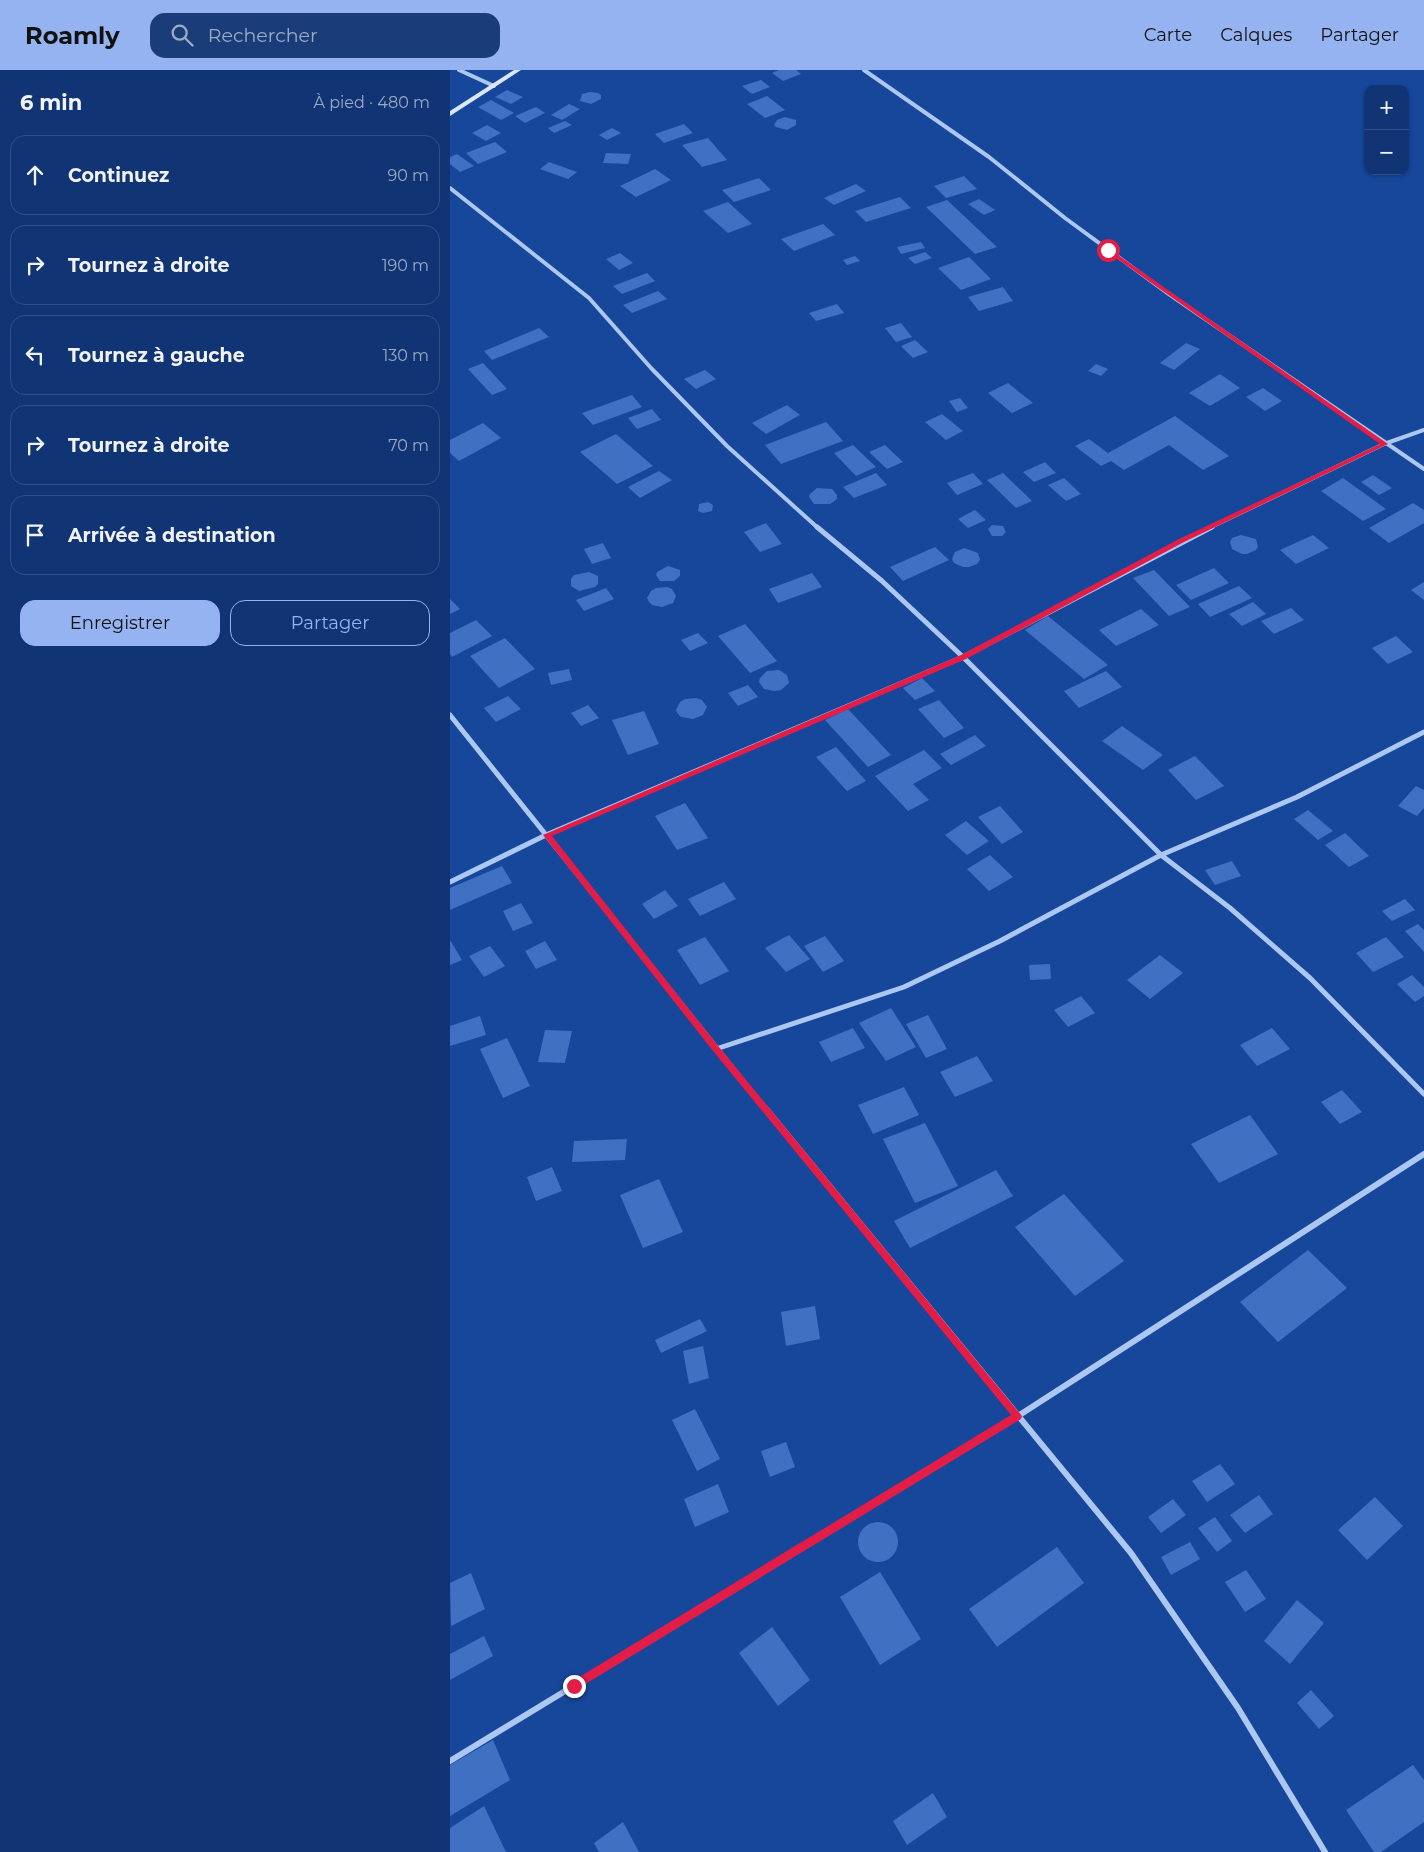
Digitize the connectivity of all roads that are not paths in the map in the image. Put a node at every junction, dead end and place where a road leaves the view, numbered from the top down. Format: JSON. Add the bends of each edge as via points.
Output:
{"nodes":[{"id":1,"x":459,"y":70,"type":"edge"},
{"id":2,"x":518,"y":70,"type":"edge"},
{"id":3,"x":864,"y":70,"type":"edge"},
{"id":4,"x":494,"y":86,"type":"junction"},
{"id":5,"x":450,"y":114,"type":"edge"},
{"id":6,"x":450,"y":188,"type":"edge"},
{"id":7,"x":1424,"y":430,"type":"edge"},
{"id":8,"x":1384,"y":444,"type":"junction"},
{"id":9,"x":1424,"y":470,"type":"edge"},
{"id":10,"x":963,"y":657,"type":"junction"},
{"id":11,"x":450,"y":715,"type":"edge"},
{"id":12,"x":1424,"y":732,"type":"edge"},
{"id":13,"x":546,"y":835,"type":"junction"},
{"id":14,"x":1161,"y":855,"type":"junction"},
{"id":15,"x":450,"y":882,"type":"edge"},
{"id":16,"x":716,"y":1049,"type":"junction"},
{"id":17,"x":1424,"y":1094,"type":"edge"},
{"id":18,"x":1424,"y":1154,"type":"edge"},
{"id":19,"x":1018,"y":1416,"type":"junction"},
{"id":20,"x":450,"y":1761,"type":"edge"},
{"id":21,"x":1325,"y":1852,"type":"edge"}],
"edges":[{"from":1,"to":4,"type":"street"},
{"from":2,"to":4,"type":"street"},
{"from":3,"to":8,"type":"street","via":[[988,157],[1166,292]]},
{"from":4,"to":5,"type":"street"},
{"from":6,"to":10,"type":"street","via":[[589,298],[650,368],[727,446],[882,581]]},
{"from":7,"to":8,"type":"street"},
{"from":8,"to":9,"type":"street"},
{"from":8,"to":10,"type":"street","via":[[1182,541]]},
{"from":10,"to":13,"type":"street"},
{"from":10,"to":14,"type":"street"},
{"from":11,"to":13,"type":"street"},
{"from":12,"to":14,"type":"street","via":[[1297,797]]},
{"from":13,"to":15,"type":"street"},
{"from":13,"to":16,"type":"street"},
{"from":14,"to":16,"type":"street","via":[[1000,941],[904,987]]},
{"from":14,"to":17,"type":"street","via":[[1230,908],[1310,978]]},
{"from":16,"to":19,"type":"street"},
{"from":18,"to":19,"type":"street"},
{"from":19,"to":20,"type":"street"},
{"from":19,"to":21,"type":"street","via":[[1131,1553],[1238,1708]]}]}
